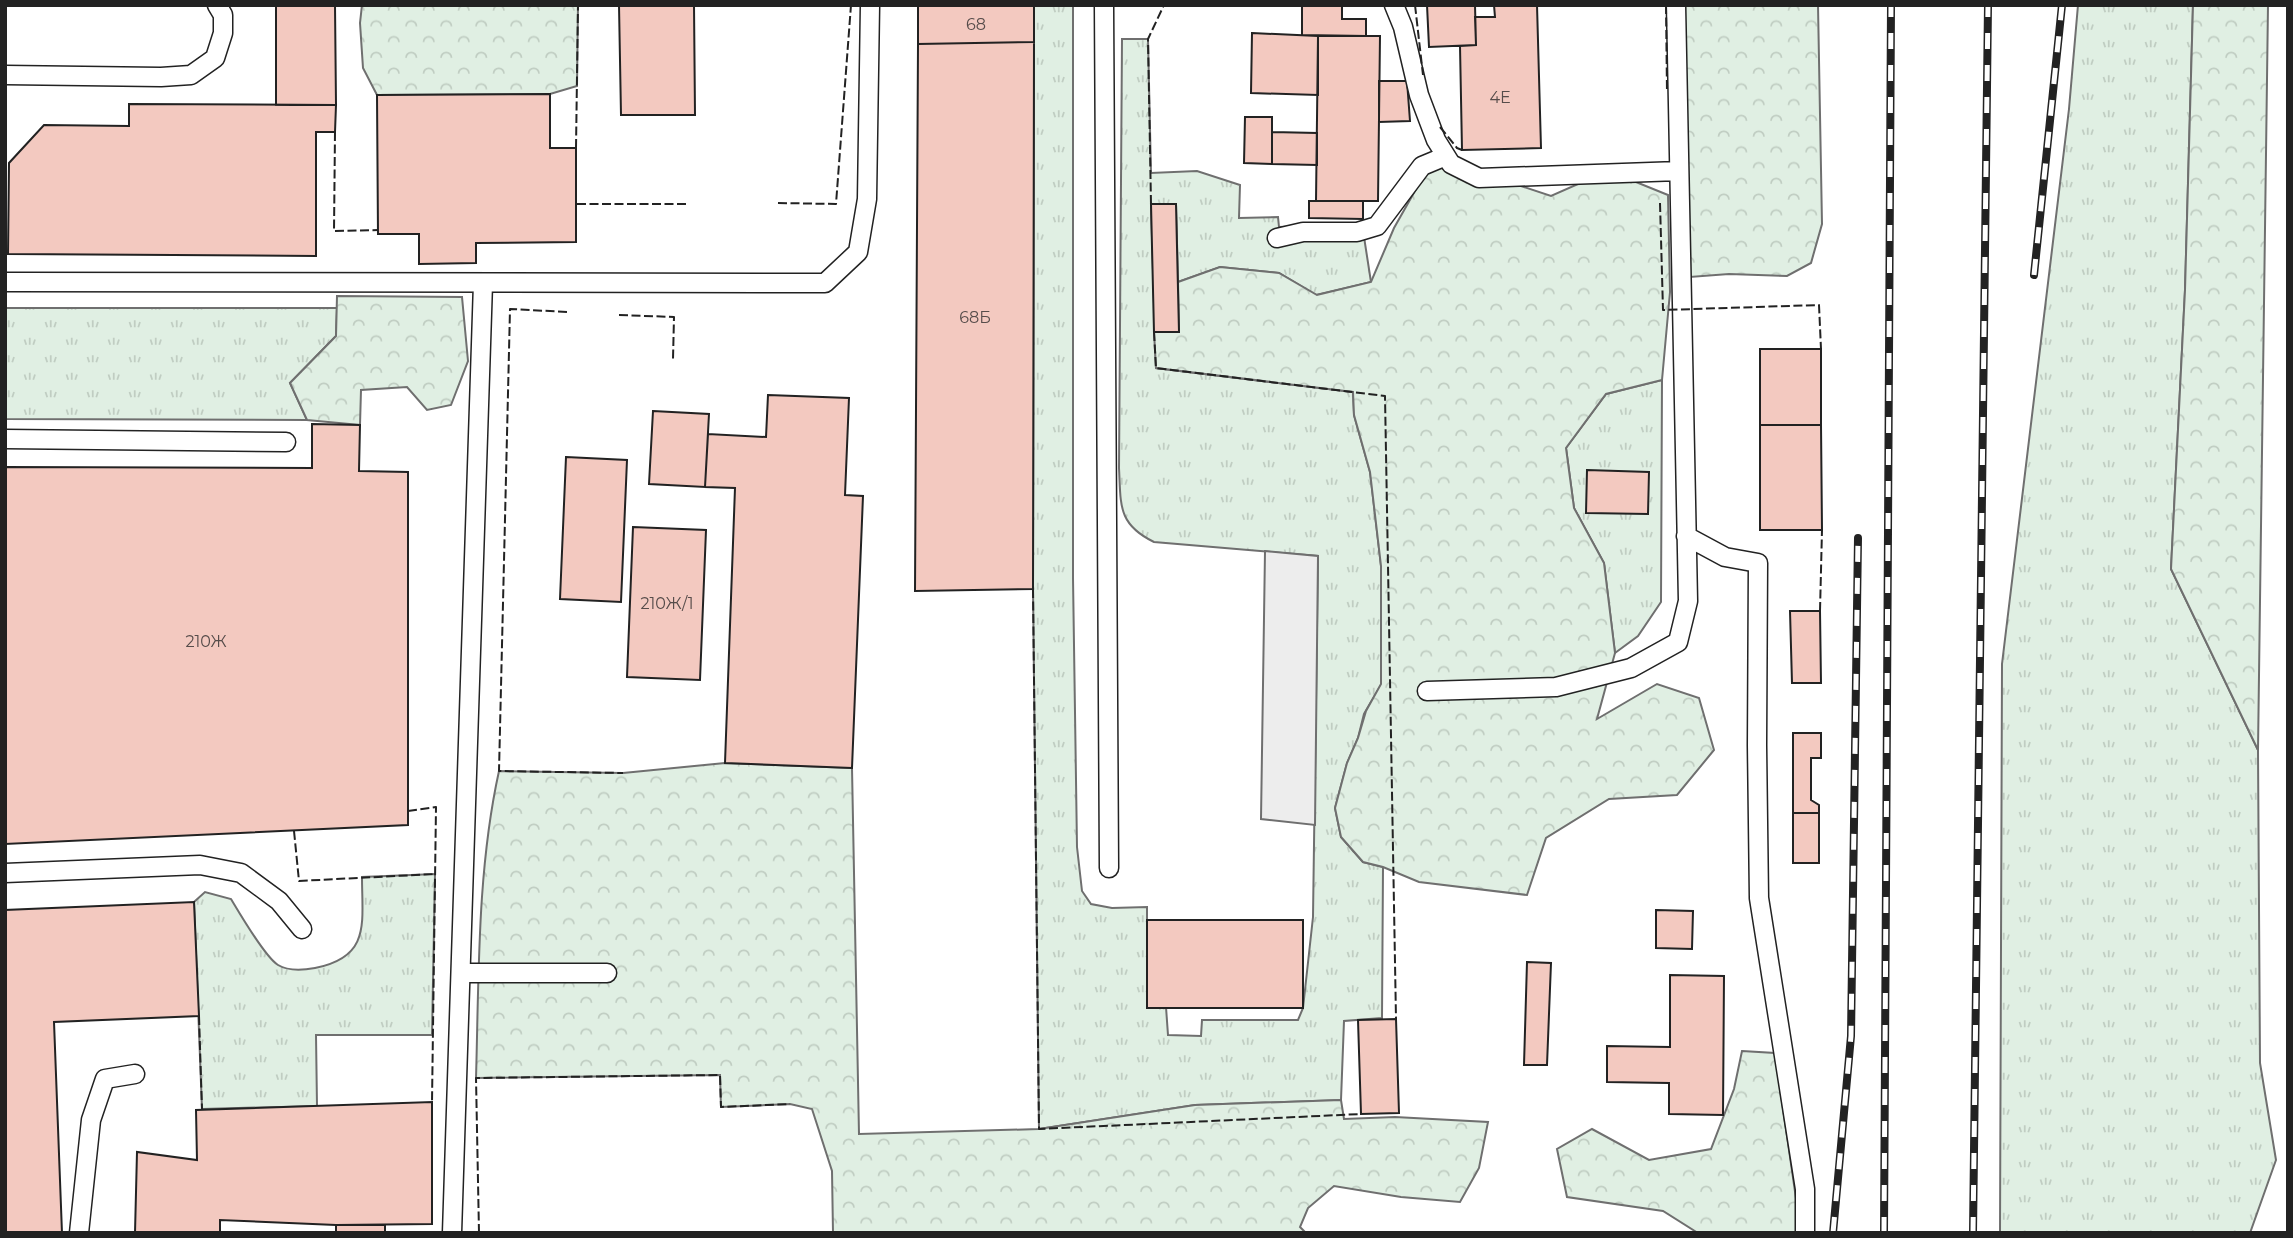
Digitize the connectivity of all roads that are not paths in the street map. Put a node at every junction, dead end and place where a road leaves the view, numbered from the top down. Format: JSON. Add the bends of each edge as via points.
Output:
{"nodes":[{"id":1,"x":217,"y":5,"type":"edge"},
{"id":2,"x":870,"y":5,"type":"edge"},
{"id":3,"x":1104,"y":5,"type":"edge"},
{"id":4,"x":1394,"y":5,"type":"edge"},
{"id":5,"x":1676,"y":5,"type":"edge"},
{"id":6,"x":5,"y":75,"type":"edge"},
{"id":7,"x":1446,"y":156,"type":"junction"},
{"id":8,"x":1679,"y":171,"type":"junction"},
{"id":9,"x":1277,"y":238,"type":"dead end"},
{"id":10,"x":5,"y":282,"type":"edge"},
{"id":11,"x":483,"y":283,"type":"junction"},
{"id":12,"x":5,"y":439,"type":"edge"},
{"id":13,"x":286,"y":442,"type":"dead end"},
{"id":14,"x":1686,"y":536,"type":"junction"},
{"id":15,"x":1427,"y":691,"type":"dead end"},
{"id":16,"x":1109,"y":868,"type":"dead end"},
{"id":17,"x":5,"y":873,"type":"edge"},
{"id":18,"x":302,"y":929,"type":"dead end"},
{"id":19,"x":461,"y":973,"type":"junction"},
{"id":20,"x":607,"y":973,"type":"dead end"},
{"id":21,"x":135,"y":1074,"type":"dead end"},
{"id":22,"x":79,"y":1233,"type":"edge"},
{"id":23,"x":452,"y":1233,"type":"edge"},
{"id":24,"x":1805,"y":1233,"type":"edge"}],
"edges":[{"from":1,"to":6,"type":"lane","via":[[223,15],[223,33],[215,58],[191,75]]},
{"from":2,"to":11,"type":"lane","via":[[867,199],[858,252],[825,283]]},
{"from":3,"to":16,"type":"lane"},
{"from":4,"to":7,"type":"lane","via":[[1419,95]]},
{"from":5,"to":8,"type":"lane"},
{"from":7,"to":8,"type":"lane","via":[[1451,164],[1479,178]]},
{"from":7,"to":9,"type":"lane","via":[[1422,166],[1377,226],[1357,232],[1303,232]]},
{"from":8,"to":14,"type":"lane"},
{"from":10,"to":11,"type":"lane"},
{"from":11,"to":19,"type":"lane"},
{"from":12,"to":13,"type":"lane"},
{"from":14,"to":15,"type":"lane","via":[[1688,601],[1678,642],[1631,668],[1556,687]]},
{"from":14,"to":24,"type":"lane","via":[[1725,557],[1758,563],[1759,898],[1803,1177]]},
{"from":17,"to":18,"type":"lane","via":[[200,865],[241,873],[279,901]]},
{"from":19,"to":20,"type":"lane"},
{"from":19,"to":23,"type":"lane"},
{"from":21,"to":22,"type":"lane","via":[[105,1079],[91,1120]]}]}
